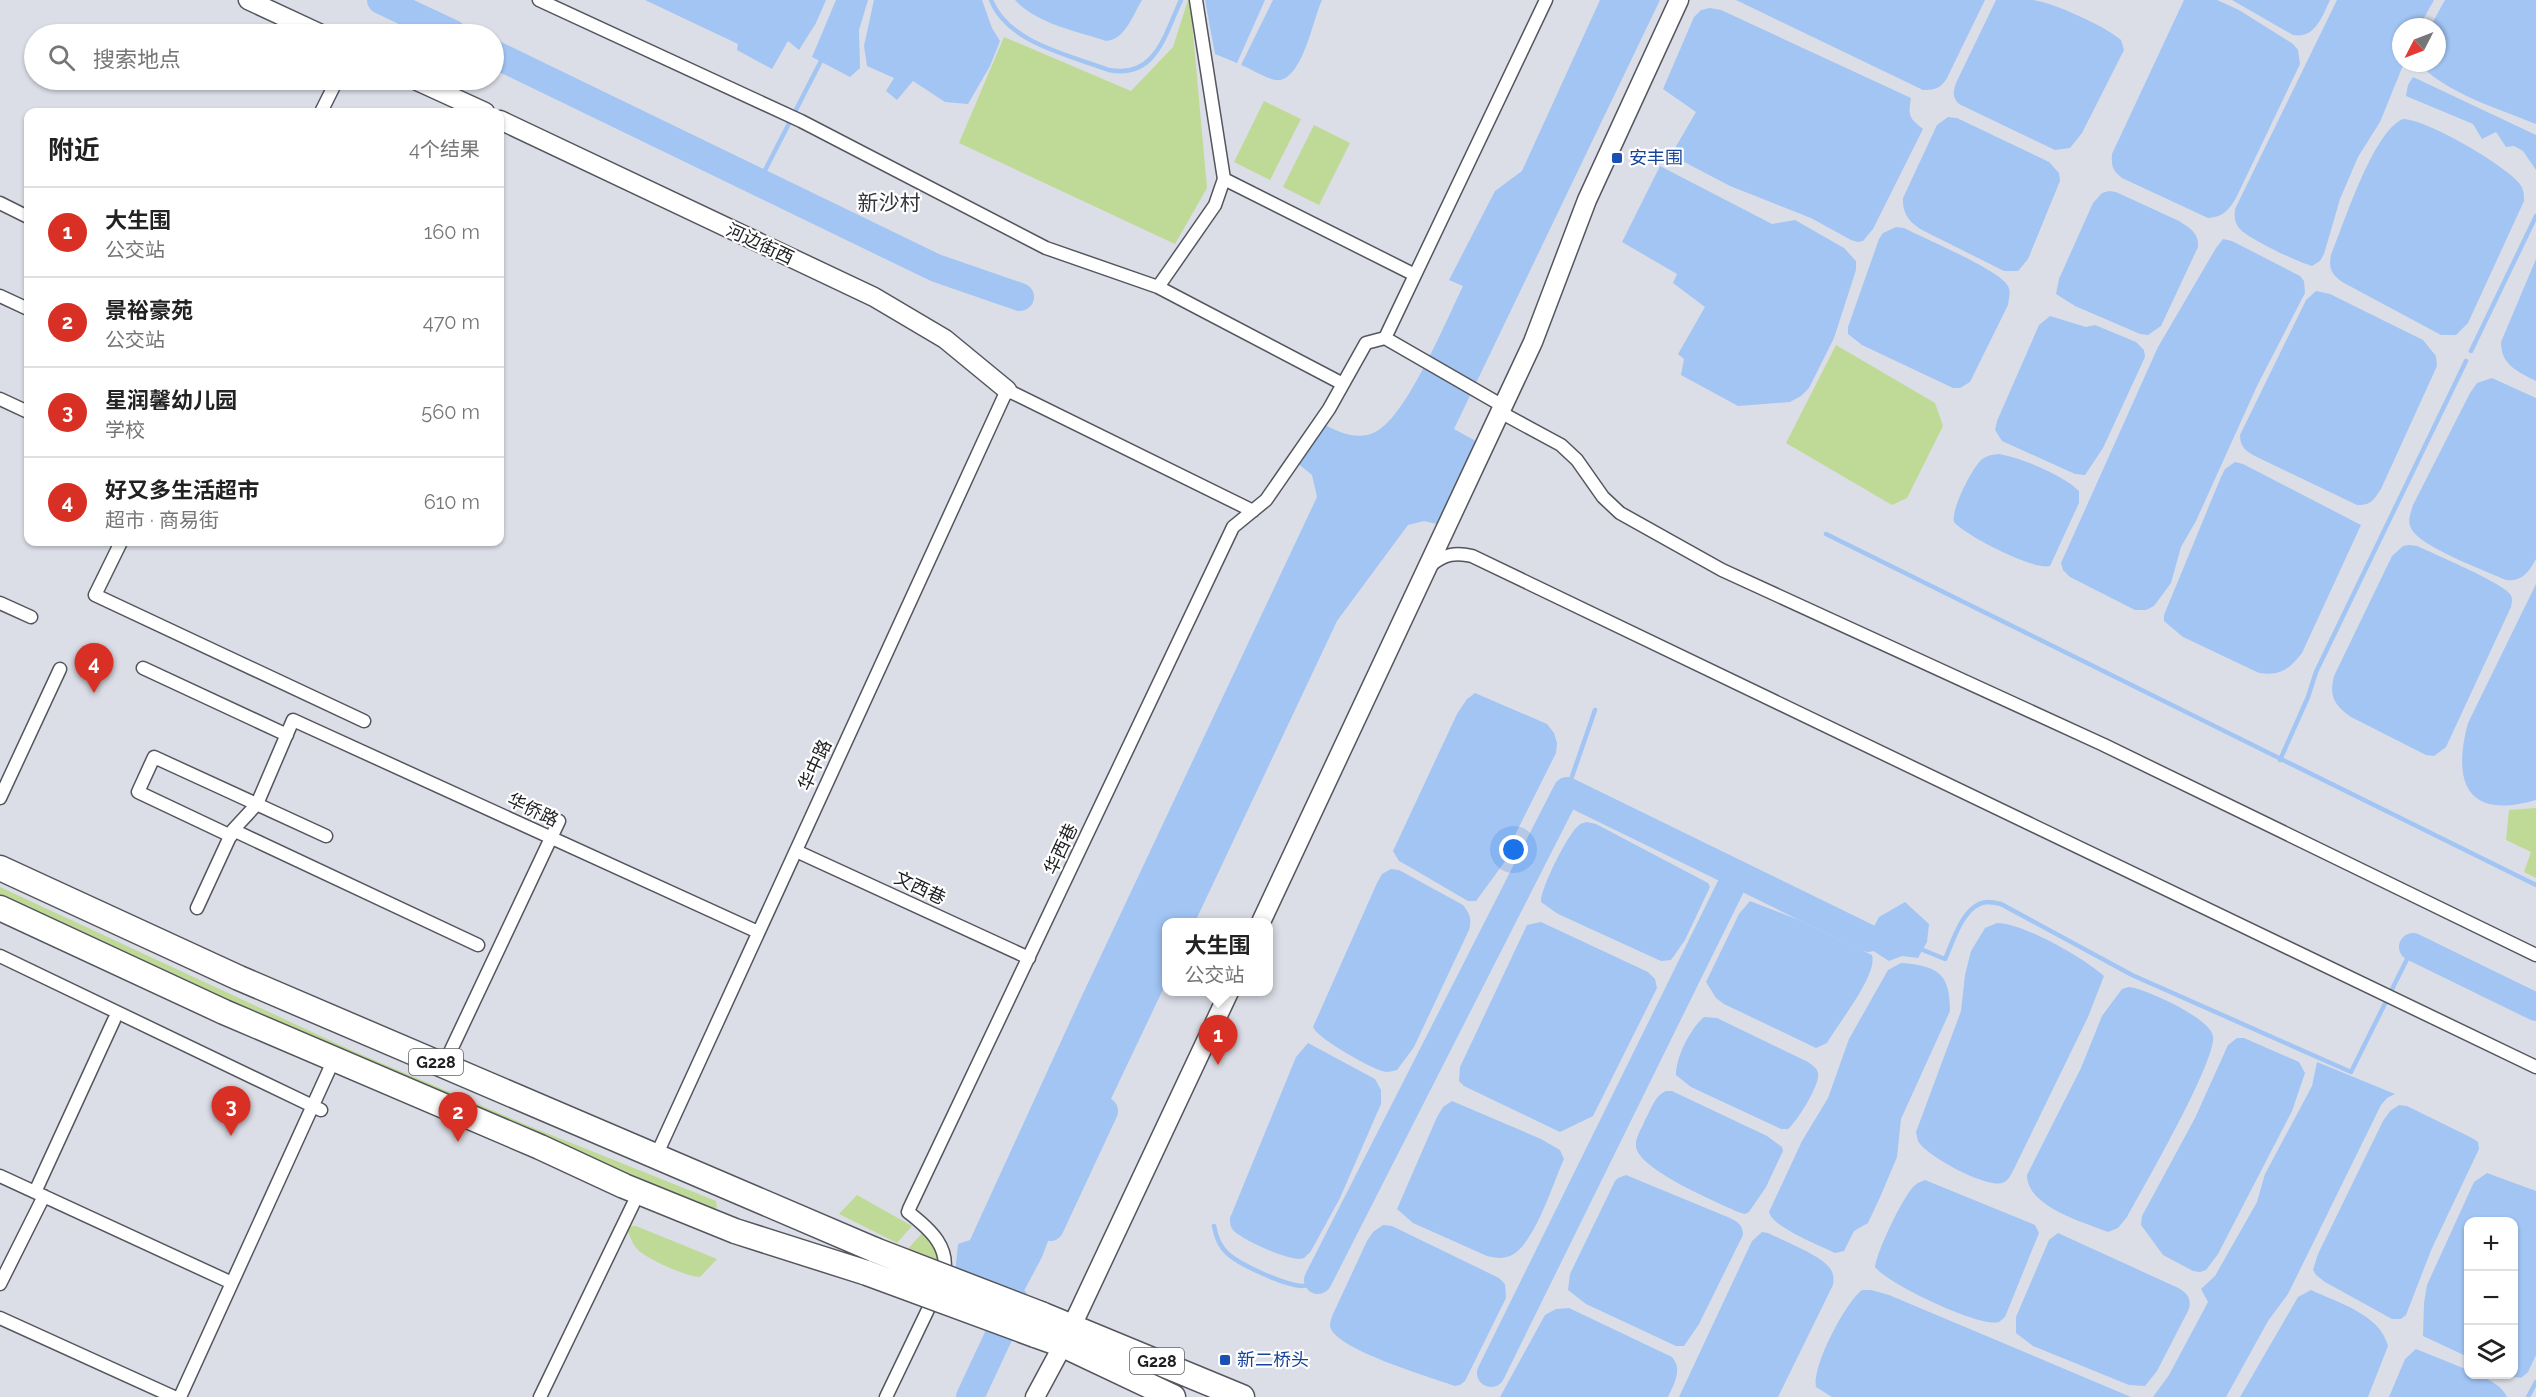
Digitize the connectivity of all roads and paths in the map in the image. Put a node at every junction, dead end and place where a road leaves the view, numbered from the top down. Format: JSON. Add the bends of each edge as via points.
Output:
{"nodes":[{"id":1,"x":248,"y":0,"type":"edge"},
{"id":2,"x":539,"y":0,"type":"edge"},
{"id":3,"x":1196,"y":0,"type":"edge"},
{"id":4,"x":1546,"y":0,"type":"edge"},
{"id":5,"x":1679,"y":0,"type":"edge"},
{"id":6,"x":300,"y":24,"type":"edge"},
{"id":7,"x":332,"y":90,"type":"edge"},
{"id":8,"x":437,"y":90,"type":"edge"},
{"id":9,"x":323,"y":108,"type":"edge"},
{"id":10,"x":476,"y":108,"type":"edge"},
{"id":11,"x":504,"y":122,"type":"edge"},
{"id":12,"x":1224,"y":179,"type":"junction"},
{"id":13,"x":0,"y":203,"type":"edge"},
{"id":14,"x":24,"y":215,"type":"edge"},
{"id":15,"x":1415,"y":275,"type":"junction"},
{"id":16,"x":1158,"y":286,"type":"junction"},
{"id":17,"x":0,"y":296,"type":"edge"},
{"id":18,"x":24,"y":307,"type":"edge"},
{"id":19,"x":1385,"y":338,"type":"junction"},
{"id":20,"x":1343,"y":384,"type":"junction"},
{"id":21,"x":1007,"y":390,"type":"junction"},
{"id":22,"x":0,"y":399,"type":"edge"},
{"id":23,"x":1502,"y":409,"type":"junction"},
{"id":24,"x":24,"y":410,"type":"edge"},
{"id":25,"x":1252,"y":511,"type":"junction"},
{"id":26,"x":119,"y":546,"type":"edge"},
{"id":27,"x":1427,"y":568,"type":"junction"},
{"id":28,"x":0,"y":603,"type":"edge"},
{"id":29,"x":31,"y":617,"type":"dead end"},
{"id":30,"x":143,"y":668,"type":"dead end"},
{"id":31,"x":60,"y":669,"type":"dead end"},
{"id":32,"x":364,"y":721,"type":"dead end"},
{"id":33,"x":288,"y":735,"type":"junction"},
{"id":34,"x":0,"y":798,"type":"edge"},
{"id":35,"x":257,"y":804,"type":"junction"},
{"id":36,"x":559,"y":821,"type":"dead end"},
{"id":37,"x":232,"y":833,"type":"junction"},
{"id":38,"x":326,"y":836,"type":"dead end"},
{"id":39,"x":795,"y":851,"type":"junction"},
{"id":40,"x":0,"y":868,"type":"edge"},
{"id":41,"x":0,"y":908,"type":"edge"},
{"id":42,"x":196,"y":908,"type":"dead end"},
{"id":43,"x":1263,"y":918,"type":"edge"},
{"id":44,"x":758,"y":932,"type":"junction"},
{"id":45,"x":478,"y":945,"type":"dead end"},
{"id":46,"x":2536,"y":955,"type":"edge"},
{"id":47,"x":0,"y":956,"type":"edge"},
{"id":48,"x":1029,"y":958,"type":"junction"},
{"id":49,"x":1227,"y":996,"type":"edge"},
{"id":50,"x":114,"y":1020,"type":"dead end"},
{"id":51,"x":338,"y":1052,"type":"dead end"},
{"id":52,"x":2536,"y":1067,"type":"edge"},
{"id":53,"x":439,"y":1075,"type":"dead end"},
{"id":54,"x":321,"y":1110,"type":"dead end"},
{"id":55,"x":656,"y":1156,"type":"junction"},
{"id":56,"x":0,"y":1176,"type":"edge"},
{"id":57,"x":643,"y":1185,"type":"dead end"},
{"id":58,"x":39,"y":1194,"type":"junction"},
{"id":59,"x":0,"y":1284,"type":"edge"},
{"id":60,"x":232,"y":1284,"type":"junction"},
{"id":61,"x":0,"y":1318,"type":"edge"},
{"id":62,"x":1038,"y":1324,"type":"junction"},
{"id":63,"x":1067,"y":1335,"type":"junction"},
{"id":64,"x":174,"y":1397,"type":"edge"},
{"id":65,"x":180,"y":1397,"type":"edge"},
{"id":66,"x":540,"y":1397,"type":"edge"},
{"id":67,"x":886,"y":1397,"type":"edge"},
{"id":68,"x":1035,"y":1397,"type":"edge"},
{"id":69,"x":1173,"y":1397,"type":"edge"},
{"id":70,"x":1242,"y":1397,"type":"edge"}],
"edges":[{"from":1,"to":6,"type":"street"},
{"from":2,"to":16,"type":"street","via":[[785,113],[1046,248]]},
{"from":3,"to":12,"type":"street"},
{"from":4,"to":15,"type":"street"},
{"from":5,"to":23,"type":"street","via":[[1587,200],[1533,342]]},
{"from":7,"to":9,"type":"street"},
{"from":8,"to":10,"type":"street"},
{"from":11,"to":21,"type":"street","name":"河边街西","via":[[873,297],[945,339]]},
{"from":12,"to":15,"type":"street"},
{"from":12,"to":16,"type":"street","via":[[1215,205]]},
{"from":13,"to":14,"type":"street"},
{"from":15,"to":19,"type":"street"},
{"from":16,"to":20,"type":"street"},
{"from":17,"to":18,"type":"street"},
{"from":19,"to":20,"type":"street","name":"华西巷","via":[[1366,343]]},
{"from":19,"to":23,"type":"street"},
{"from":20,"to":25,"type":"street","name":"华西巷","via":[[1266,500]]},
{"from":21,"to":25,"type":"street"},
{"from":21,"to":39,"type":"street","name":"华中路"},
{"from":22,"to":24,"type":"street"},
{"from":23,"to":27,"type":"street"},
{"from":23,"to":46,"type":"street","via":[[1561,445],[1577,460],[1603,498],[1620,513],[1722,570],[2104,745]]},
{"from":25,"to":48,"type":"street","name":"华西巷","via":[[1233,527]]},
{"from":26,"to":32,"type":"street","via":[[95,595]]},
{"from":27,"to":43,"type":"street"},
{"from":27,"to":52,"type":"street","via":[[1449,554],[1472,556]]},
{"from":28,"to":29,"type":"street"},
{"from":30,"to":33,"type":"street"},
{"from":31,"to":34,"type":"street"},
{"from":33,"to":35,"type":"street"},
{"from":33,"to":44,"type":"street","name":"华侨路","via":[[293,720]]},
{"from":35,"to":37,"type":"street"},
{"from":35,"to":37,"type":"street","via":[[154,757],[138,792]]},
{"from":35,"to":38,"type":"street"},
{"from":36,"to":53,"type":"street"},
{"from":37,"to":42,"type":"street"},
{"from":37,"to":45,"type":"street"},
{"from":39,"to":44,"type":"street","name":"华中路"},
{"from":39,"to":48,"type":"street","name":"文西巷"},
{"from":40,"to":55,"type":"highway","number":"G228","via":[[239,978]]},
{"from":41,"to":62,"type":"highway","number":"G228","bridge":true,"via":[[224,1011],[735,1231]]},
{"from":44,"to":55,"type":"street","name":"华中路"},
{"from":47,"to":54,"type":"street"},
{"from":48,"to":67,"type":"street","name":"华西巷","via":[[909,1211],[932,1233],[946,1262],[940,1285]]},
{"from":49,"to":63,"type":"street"},
{"from":50,"to":58,"type":"street"},
{"from":51,"to":60,"type":"street"},
{"from":55,"to":62,"type":"highway","number":"G228","bridge":true},
{"from":56,"to":58,"type":"street"},
{"from":57,"to":66,"type":"street"},
{"from":58,"to":59,"type":"street"},
{"from":58,"to":60,"type":"street"},
{"from":60,"to":65,"type":"street"},
{"from":61,"to":64,"type":"street"},
{"from":62,"to":63,"type":"highway","number":"G228"},
{"from":63,"to":68,"type":"street"},
{"from":63,"to":69,"type":"highway","number":"G228"},
{"from":63,"to":70,"type":"highway","number":"G228"}]}
